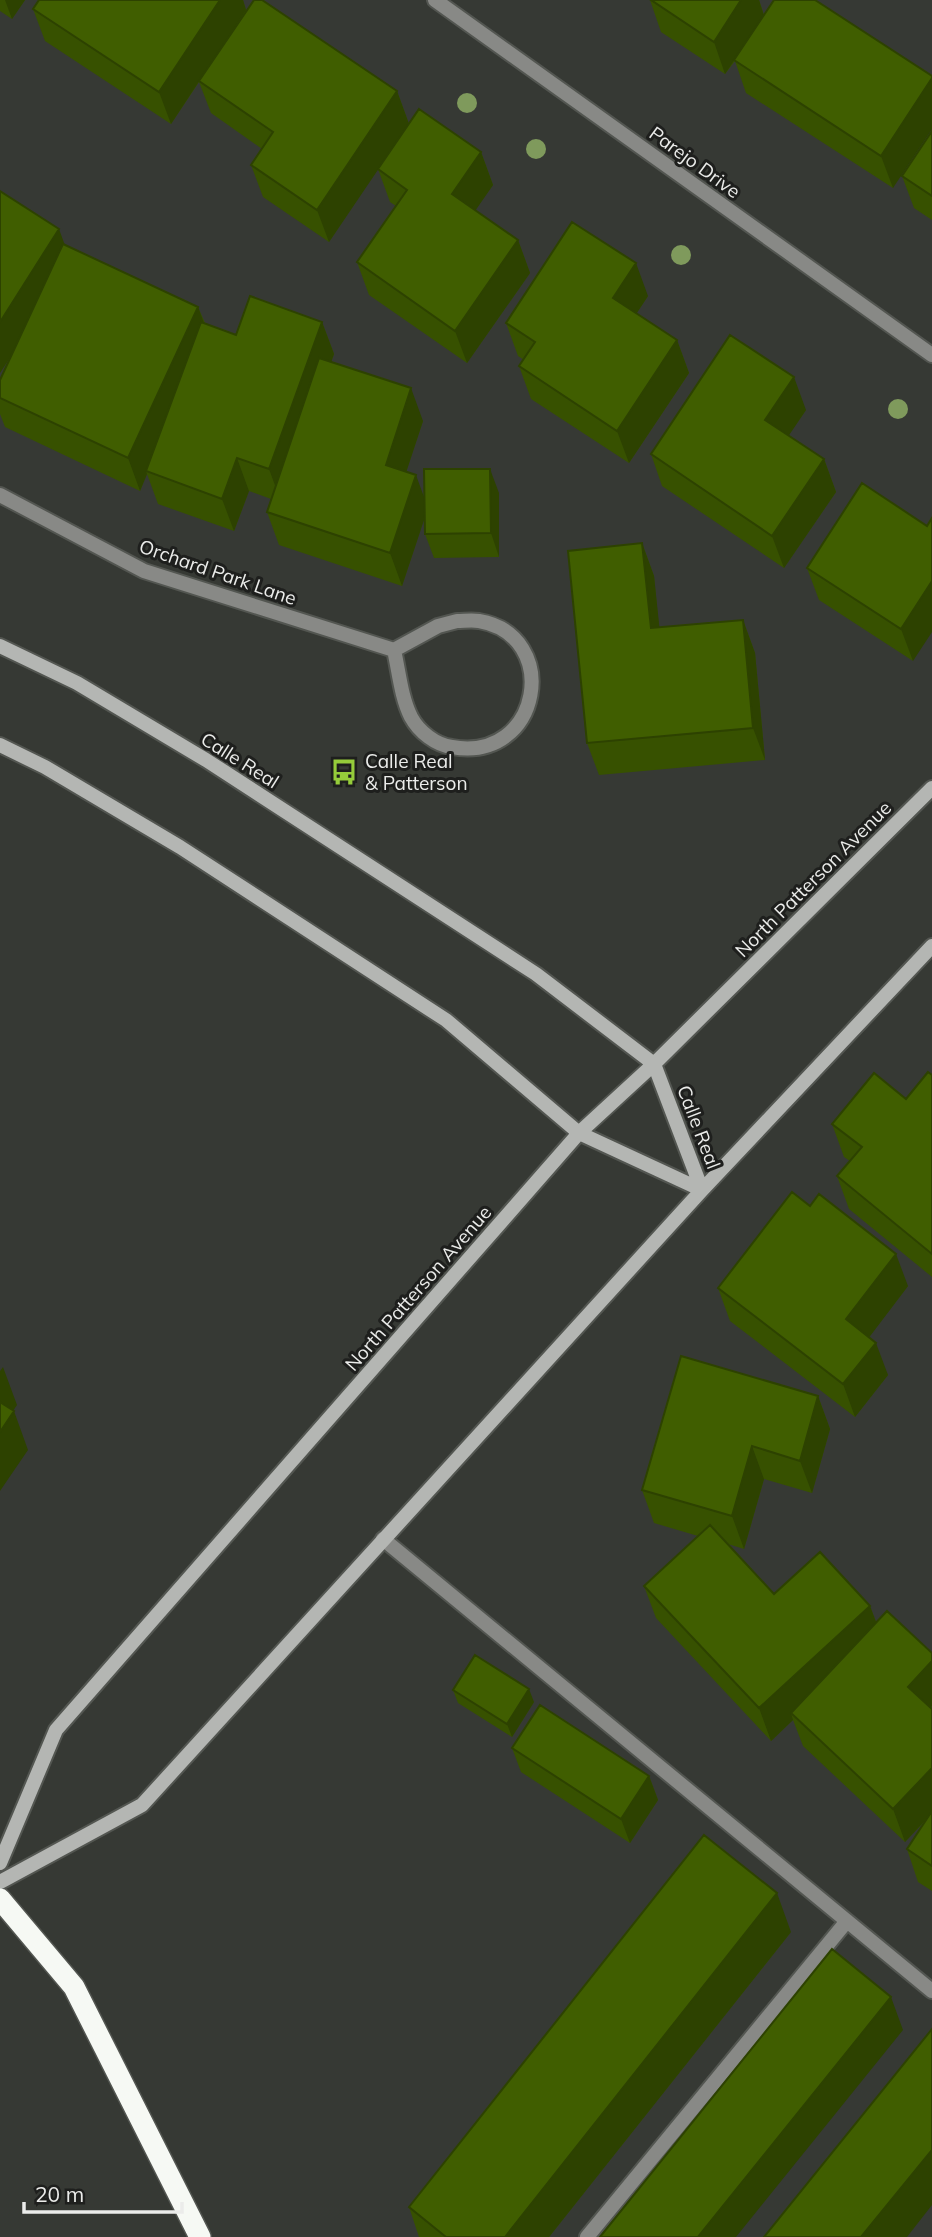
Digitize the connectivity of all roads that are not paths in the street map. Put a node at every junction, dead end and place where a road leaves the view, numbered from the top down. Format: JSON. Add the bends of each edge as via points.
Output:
{"nodes":[{"id":1,"x":435,"y":0,"type":"edge"},
{"id":2,"x":932,"y":355,"type":"edge"},
{"id":3,"x":0,"y":495,"type":"edge"},
{"id":4,"x":0,"y":646,"type":"edge"},
{"id":5,"x":394,"y":650,"type":"junction"},
{"id":6,"x":0,"y":745,"type":"edge"},
{"id":7,"x":932,"y":788,"type":"edge"},
{"id":8,"x":932,"y":946,"type":"edge"},
{"id":9,"x":654,"y":1064,"type":"junction"},
{"id":10,"x":579,"y":1133,"type":"junction"},
{"id":11,"x":702,"y":1190,"type":"junction"},
{"id":12,"x":383,"y":1539,"type":"junction"},
{"id":13,"x":0,"y":1863,"type":"edge"},
{"id":14,"x":0,"y":1882,"type":"edge"},
{"id":15,"x":0,"y":1899,"type":"edge"},
{"id":16,"x":847,"y":1921,"type":"junction"},
{"id":17,"x":932,"y":1991,"type":"edge"},
{"id":18,"x":200,"y":2237,"type":"edge"},
{"id":19,"x":587,"y":2237,"type":"edge"}],
"edges":[{"from":1,"to":2,"type":"street","name":"Parejo Drive"},
{"from":3,"to":5,"type":"street","name":"Orchard Park Lane","via":[[144,571]]},
{"from":4,"to":9,"type":"main road","name":"Calle Real","via":[[77,683],[206,760],[536,974]]},
{"from":5,"to":5,"type":"street","via":[[457,621],[497,627],[526,656],[532,675],[531,697],[523,718],[509,735],[490,746],[468,750],[427,736],[412,719]]},
{"from":6,"to":10,"type":"main road","name":"Calle Real","via":[[45,766],[180,846],[446,1020]]},
{"from":7,"to":9,"type":"main road","name":"North Patterson Avenue"},
{"from":8,"to":11,"type":"main road"},
{"from":9,"to":10,"type":"main road","name":"North Patterson Avenue"},
{"from":9,"to":11,"type":"main road","name":"Calle Real"},
{"from":10,"to":11,"type":"main road","name":"Calle Real"},
{"from":10,"to":13,"type":"main road","name":"North Patterson Avenue","via":[[56,1730]]},
{"from":11,"to":12,"type":"main road"},
{"from":12,"to":14,"type":"main road","via":[[142,1805]]},
{"from":12,"to":16,"type":"street"},
{"from":15,"to":18,"type":"highway","via":[[74,1987]]},
{"from":16,"to":17,"type":"street"},
{"from":16,"to":19,"type":"street"}]}
